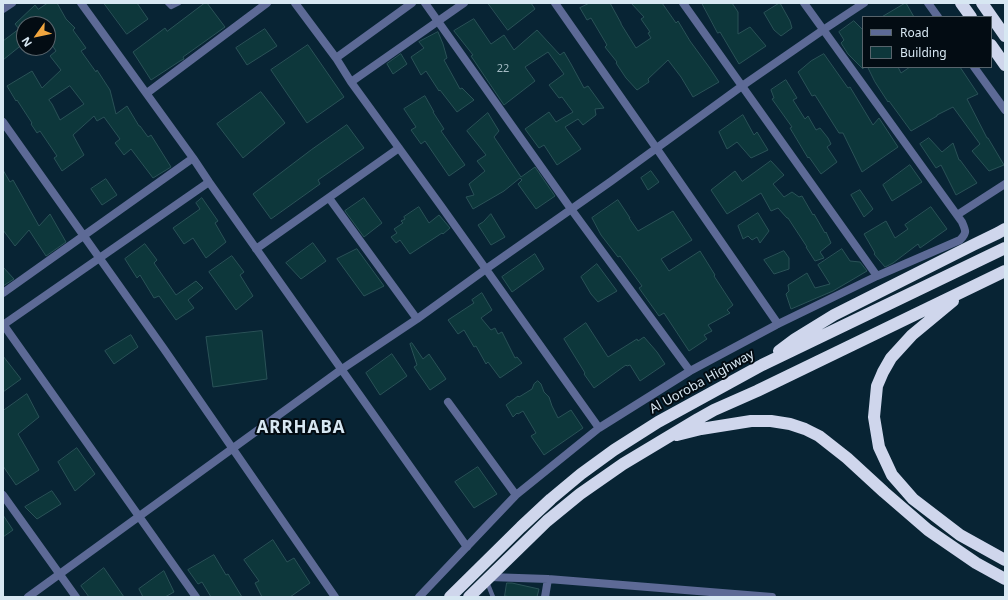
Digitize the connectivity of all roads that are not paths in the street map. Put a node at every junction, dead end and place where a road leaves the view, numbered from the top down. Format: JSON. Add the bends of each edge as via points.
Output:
{"nodes":[{"id":1,"x":12,"y":3,"type":"edge"},
{"id":2,"x":81,"y":3,"type":"edge"},
{"id":3,"x":167,"y":3,"type":"edge"},
{"id":4,"x":179,"y":3,"type":"edge"},
{"id":5,"x":267,"y":3,"type":"edge"},
{"id":6,"x":295,"y":3,"type":"edge"},
{"id":7,"x":412,"y":3,"type":"edge"},
{"id":8,"x":424,"y":3,"type":"edge"},
{"id":9,"x":464,"y":3,"type":"edge"},
{"id":10,"x":555,"y":3,"type":"edge"},
{"id":11,"x":683,"y":3,"type":"edge"},
{"id":12,"x":804,"y":3,"type":"edge"},
{"id":13,"x":864,"y":3,"type":"edge"},
{"id":14,"x":928,"y":3,"type":"edge"},
{"id":15,"x":961,"y":3,"type":"edge"},
{"id":16,"x":982,"y":3,"type":"edge"},
{"id":17,"x":3,"y":9,"type":"edge"},
{"id":18,"x":937,"y":16,"type":"edge"},
{"id":19,"x":970,"y":16,"type":"edge"},
{"id":20,"x":991,"y":16,"type":"edge"},
{"id":21,"x":992,"y":17,"type":"edge"},
{"id":22,"x":438,"y":22,"type":"junction"},
{"id":23,"x":823,"y":30,"type":"junction"},
{"id":24,"x":1005,"y":36,"type":"edge"},
{"id":25,"x":992,"y":46,"type":"edge"},
{"id":26,"x":336,"y":58,"type":"junction"},
{"id":27,"x":1005,"y":65,"type":"edge"},
{"id":28,"x":975,"y":68,"type":"edge"},
{"id":29,"x":351,"y":82,"type":"junction"},
{"id":30,"x":742,"y":86,"type":"junction"},
{"id":31,"x":147,"y":93,"type":"junction"},
{"id":32,"x":1005,"y":110,"type":"edge"},
{"id":33,"x":3,"y":122,"type":"edge"},
{"id":34,"x":399,"y":148,"type":"junction"},
{"id":35,"x":657,"y":149,"type":"junction"},
{"id":36,"x":193,"y":158,"type":"junction"},
{"id":37,"x":209,"y":182,"type":"junction"},
{"id":38,"x":1005,"y":184,"type":"edge"},
{"id":39,"x":329,"y":198,"type":"junction"},
{"id":40,"x":571,"y":209,"type":"junction"},
{"id":41,"x":957,"y":215,"type":"junction"},
{"id":42,"x":1005,"y":229,"type":"edge"},
{"id":43,"x":84,"y":236,"type":"junction"},
{"id":44,"x":1005,"y":248,"type":"edge"},
{"id":45,"x":256,"y":249,"type":"junction"},
{"id":46,"x":100,"y":258,"type":"junction"},
{"id":47,"x":486,"y":269,"type":"junction"},
{"id":48,"x":1005,"y":271,"type":"edge"},
{"id":49,"x":877,"y":276,"type":"junction"},
{"id":50,"x":966,"y":290,"type":"junction"},
{"id":51,"x":3,"y":293,"type":"edge"},
{"id":52,"x":417,"y":319,"type":"junction"},
{"id":53,"x":778,"y":324,"type":"junction"},
{"id":54,"x":3,"y":325,"type":"edge"},
{"id":55,"x":762,"y":365,"type":"junction"},
{"id":56,"x":342,"y":369,"type":"junction"},
{"id":57,"x":690,"y":371,"type":"junction"},
{"id":58,"x":448,"y":402,"type":"dead end"},
{"id":59,"x":599,"y":428,"type":"junction"},
{"id":60,"x":668,"y":436,"type":"junction"},
{"id":61,"x":233,"y":448,"type":"junction"},
{"id":62,"x":3,"y":495,"type":"edge"},
{"id":63,"x":516,"y":495,"type":"junction"},
{"id":64,"x":139,"y":516,"type":"junction"},
{"id":65,"x":467,"y":547,"type":"junction"},
{"id":66,"x":1005,"y":560,"type":"edge"},
{"id":67,"x":60,"y":574,"type":"junction"},
{"id":68,"x":488,"y":579,"type":"junction"},
{"id":69,"x":548,"y":579,"type":"junction"},
{"id":70,"x":1005,"y":579,"type":"edge"},
{"id":71,"x":663,"y":588,"type":"junction"},
{"id":72,"x":28,"y":597,"type":"edge"},
{"id":73,"x":76,"y":597,"type":"edge"},
{"id":74,"x":196,"y":597,"type":"edge"},
{"id":75,"x":335,"y":597,"type":"edge"},
{"id":76,"x":419,"y":597,"type":"edge"},
{"id":77,"x":450,"y":597,"type":"edge"},
{"id":78,"x":469,"y":597,"type":"edge"},
{"id":79,"x":492,"y":597,"type":"edge"},
{"id":80,"x":545,"y":597,"type":"edge"},
{"id":81,"x":661,"y":597,"type":"edge"},
{"id":82,"x":772,"y":597,"type":"edge"}],
"edges":[{"from":1,"to":17,"type":"street"},
{"from":2,"to":31,"type":"street"},
{"from":3,"to":4,"type":"lane","via":[[171,7]]},
{"from":5,"to":31,"type":"street"},
{"from":6,"to":26,"type":"street"},
{"from":7,"to":26,"type":"street"},
{"from":8,"to":22,"type":"street"},
{"from":9,"to":22,"type":"street"},
{"from":10,"to":35,"type":"street"},
{"from":11,"to":30,"type":"street"},
{"from":12,"to":23,"type":"street"},
{"from":13,"to":23,"type":"street"},
{"from":14,"to":18,"type":"street"},
{"from":15,"to":19,"type":"highway"},
{"from":16,"to":20,"type":"highway"},
{"from":21,"to":24,"type":"highway"},
{"from":22,"to":29,"type":"street"},
{"from":22,"to":40,"type":"street"},
{"from":23,"to":30,"type":"street"},
{"from":23,"to":41,"type":"street"},
{"from":25,"to":27,"type":"highway"},
{"from":26,"to":29,"type":"street"},
{"from":28,"to":32,"type":"street"},
{"from":29,"to":34,"type":"street"},
{"from":30,"to":35,"type":"street"},
{"from":30,"to":49,"type":"street"},
{"from":31,"to":36,"type":"street"},
{"from":33,"to":43,"type":"street"},
{"from":34,"to":39,"type":"street"},
{"from":34,"to":47,"type":"street"},
{"from":35,"to":40,"type":"street"},
{"from":35,"to":53,"type":"street"},
{"from":36,"to":37,"type":"street"},
{"from":36,"to":43,"type":"street"},
{"from":37,"to":45,"type":"street"},
{"from":37,"to":46,"type":"street"},
{"from":38,"to":41,"type":"street"},
{"from":39,"to":45,"type":"street"},
{"from":39,"to":52,"type":"street"},
{"from":40,"to":47,"type":"street"},
{"from":40,"to":57,"type":"street"},
{"from":41,"to":49,"type":"street","via":[[965,230],[960,240]]},
{"from":42,"to":55,"type":"highway","via":[[834,315],[787,345]]},
{"from":43,"to":46,"type":"street"},
{"from":43,"to":51,"type":"street"},
{"from":44,"to":55,"type":"highway","name":"Al Uoroba Highway"},
{"from":45,"to":56,"type":"street"},
{"from":46,"to":54,"type":"street"},
{"from":46,"to":61,"type":"street"},
{"from":47,"to":52,"type":"street"},
{"from":47,"to":59,"type":"street"},
{"from":48,"to":50,"type":"highway"},
{"from":49,"to":53,"type":"street"},
{"from":50,"to":60,"type":"highway","via":[[714,410]]},
{"from":50,"to":66,"type":"highway","via":[[912,336],[891,358],[877,386],[874,418],[879,447],[892,475],[913,498],[960,535]]},
{"from":52,"to":56,"type":"street"},
{"from":53,"to":57,"type":"street"},
{"from":54,"to":64,"type":"street"},
{"from":55,"to":77,"type":"highway","name":"Al Uoroba Highway","via":[[658,422],[581,474],[526,522]]},
{"from":56,"to":61,"type":"street"},
{"from":56,"to":65,"type":"street"},
{"from":57,"to":59,"type":"street"},
{"from":58,"to":63,"type":"street"},
{"from":59,"to":63,"type":"street"},
{"from":60,"to":68,"type":"highway","via":[[580,494],[547,521]]},
{"from":60,"to":70,"type":"highway","via":[[751,421],[771,421],[805,429],[819,436],[847,458],[928,530],[976,563]]},
{"from":61,"to":64,"type":"street"},
{"from":61,"to":75,"type":"street"},
{"from":62,"to":67,"type":"street"},
{"from":63,"to":65,"type":"street"},
{"from":64,"to":67,"type":"street"},
{"from":64,"to":74,"type":"street"},
{"from":65,"to":76,"type":"street"},
{"from":67,"to":72,"type":"street"},
{"from":67,"to":73,"type":"street"},
{"from":68,"to":69,"type":"street"},
{"from":68,"to":78,"type":"highway"},
{"from":68,"to":79,"type":"lane"},
{"from":69,"to":71,"type":"street"},
{"from":69,"to":80,"type":"street"},
{"from":71,"to":81,"type":"street"},
{"from":71,"to":82,"type":"street"}]}
